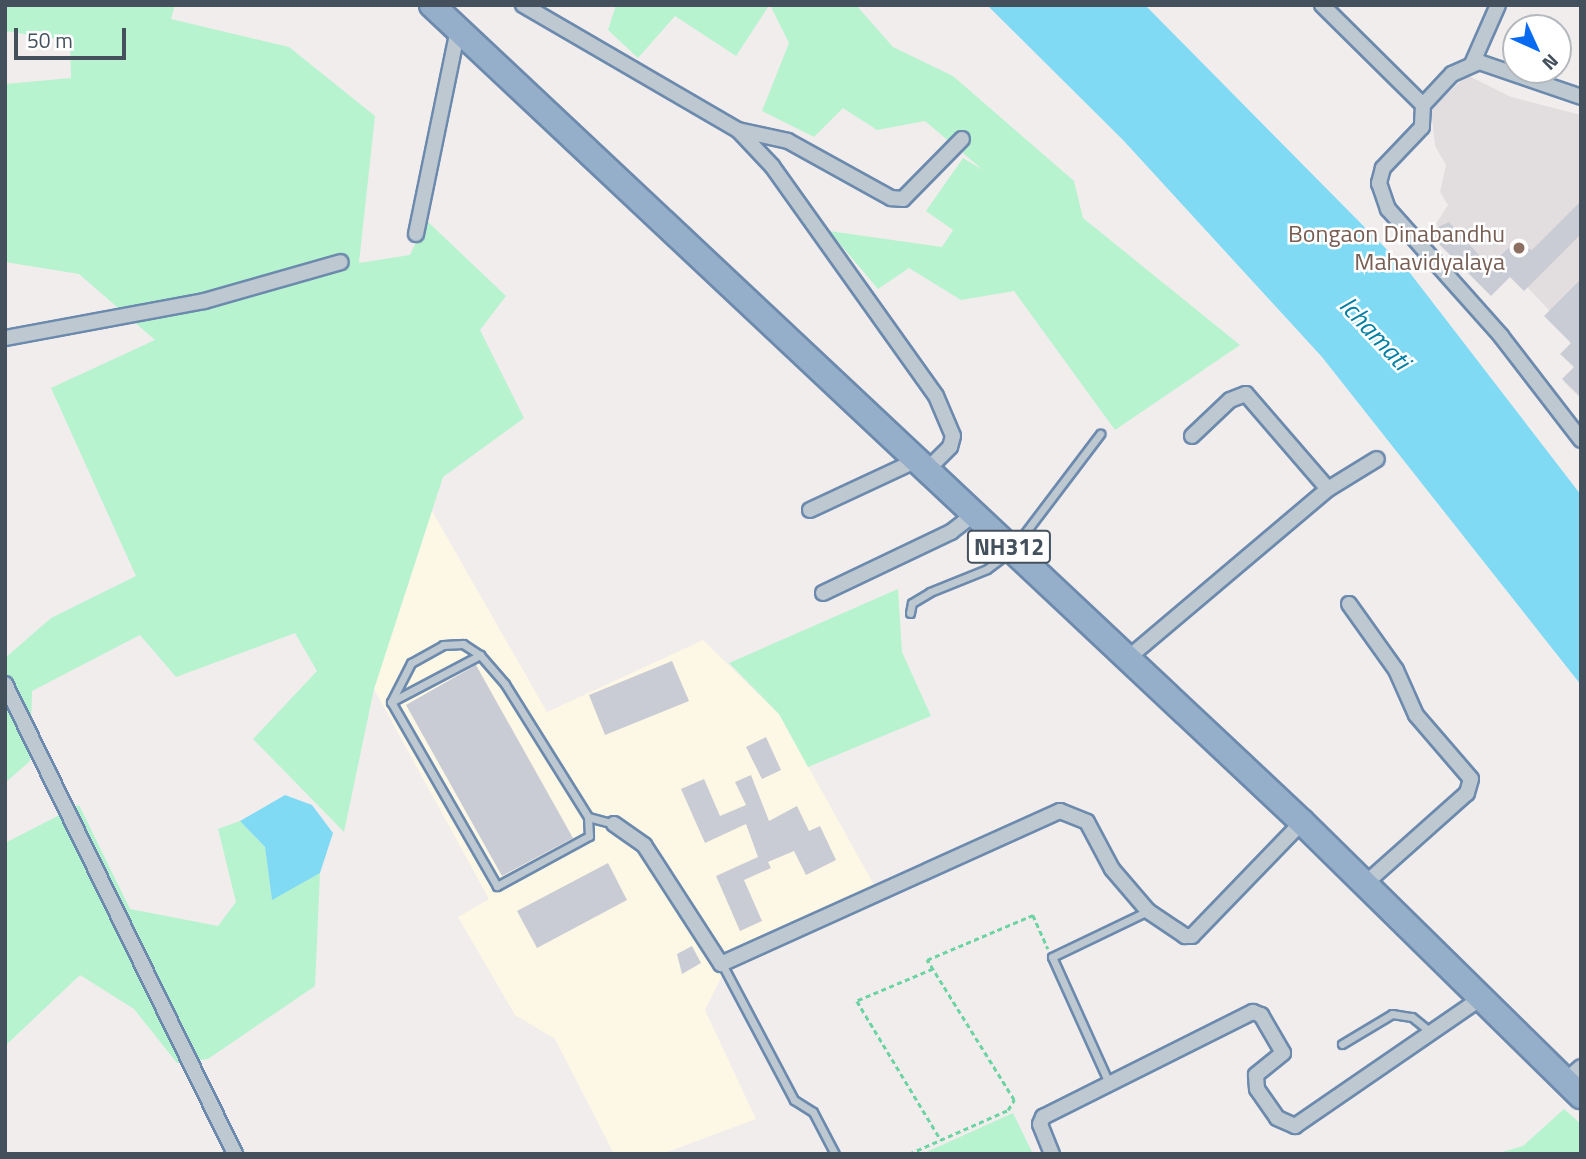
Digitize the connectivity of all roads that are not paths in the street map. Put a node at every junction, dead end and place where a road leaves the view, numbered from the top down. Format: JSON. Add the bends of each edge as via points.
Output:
{"nodes":[{"id":1,"x":432,"y":5,"type":"edge"},
{"id":2,"x":523,"y":5,"type":"edge"},
{"id":3,"x":1322,"y":5,"type":"edge"},
{"id":4,"x":1498,"y":5,"type":"edge"},
{"id":5,"x":458,"y":29,"type":"junction"},
{"id":6,"x":1472,"y":64,"type":"junction"},
{"id":7,"x":1581,"y":97,"type":"edge"},
{"id":8,"x":1423,"y":105,"type":"junction"},
{"id":9,"x":738,"y":130,"type":"junction"},
{"id":10,"x":962,"y":139,"type":"dead end"},
{"id":11,"x":415,"y":234,"type":"dead end"},
{"id":12,"x":341,"y":262,"type":"dead end"},
{"id":13,"x":5,"y":338,"type":"edge"},
{"id":14,"x":1100,"y":434,"type":"dead end"},
{"id":15,"x":1192,"y":436,"type":"dead end"},
{"id":16,"x":1581,"y":440,"type":"edge"},
{"id":17,"x":1377,"y":458,"type":"dead end"},
{"id":18,"x":921,"y":466,"type":"junction"},
{"id":19,"x":1328,"y":489,"type":"junction"},
{"id":20,"x":810,"y":510,"type":"dead end"},
{"id":21,"x":974,"y":514,"type":"junction"},
{"id":22,"x":1012,"y":550,"type":"junction"},
{"id":23,"x":823,"y":593,"type":"dead end"},
{"id":24,"x":1349,"y":604,"type":"dead end"},
{"id":25,"x":910,"y":613,"type":"dead end"},
{"id":26,"x":480,"y":655,"type":"junction"},
{"id":27,"x":1129,"y":658,"type":"junction"},
{"id":28,"x":5,"y":684,"type":"edge"},
{"id":29,"x":391,"y":702,"type":"junction"},
{"id":30,"x":588,"y":817,"type":"junction"},
{"id":31,"x":1302,"y":822,"type":"junction"},
{"id":32,"x":614,"y":824,"type":"joint"},
{"id":33,"x":1366,"y":883,"type":"junction"},
{"id":34,"x":1148,"y":911,"type":"junction"},
{"id":35,"x":721,"y":964,"type":"junction"},
{"id":36,"x":1481,"y":998,"type":"junction"},
{"id":37,"x":1433,"y":1034,"type":"junction"},
{"id":38,"x":1342,"y":1044,"type":"dead end"},
{"id":39,"x":1575,"y":1081,"type":"edge"},
{"id":40,"x":1109,"y":1083,"type":"junction"},
{"id":41,"x":235,"y":1154,"type":"edge"},
{"id":42,"x":835,"y":1154,"type":"edge"},
{"id":43,"x":1052,"y":1154,"type":"edge"}],
"edges":[{"from":1,"to":5,"type":"highway","number":"NH312"},
{"from":2,"to":9,"type":"street"},
{"from":3,"to":8,"type":"street"},
{"from":4,"to":6,"type":"street"},
{"from":5,"to":11,"type":"street"},
{"from":5,"to":18,"type":"highway","number":"NH312"},
{"from":6,"to":7,"type":"street","via":[[1493,64]]},
{"from":6,"to":8,"type":"street","via":[[1452,74]]},
{"from":8,"to":16,"type":"street","via":[[1422,127],[1383,168],[1379,183],[1388,209],[1501,336]]},
{"from":9,"to":10,"type":"street","via":[[788,141],[891,198],[903,200]]},
{"from":9,"to":18,"type":"street","via":[[772,166],[936,396],[953,436],[950,447]]},
{"from":12,"to":13,"type":"street","via":[[204,301]]},
{"from":14,"to":22,"type":"lane"},
{"from":15,"to":19,"type":"street","via":[[1230,400],[1246,394]]},
{"from":17,"to":19,"type":"street"},
{"from":18,"to":20,"type":"street"},
{"from":18,"to":21,"type":"highway","number":"NH312"},
{"from":19,"to":27,"type":"street"},
{"from":21,"to":22,"type":"highway","number":"NH312"},
{"from":21,"to":23,"type":"street","via":[[951,532]]},
{"from":22,"to":25,"type":"lane","via":[[987,569],[921,597]]},
{"from":22,"to":27,"type":"highway","number":"NH312"},
{"from":24,"to":33,"type":"street","via":[[1396,670],[1416,715],[1471,779],[1467,793]]},
{"from":26,"to":29,"type":"lane"},
{"from":26,"to":29,"type":"lane","via":[[463,644],[443,645],[411,663]]},
{"from":26,"to":30,"type":"lane","via":[[505,684]]},
{"from":27,"to":31,"type":"highway","number":"NH312"},
{"from":28,"to":41,"type":"street"},
{"from":29,"to":30,"type":"lane","via":[[497,886],[589,836]]},
{"from":30,"to":32,"type":"lane"},
{"from":31,"to":33,"type":"highway","number":"NH312"},
{"from":31,"to":34,"type":"street","via":[[1192,936]]},
{"from":32,"to":35,"type":"street","via":[[644,845]]},
{"from":33,"to":36,"type":"highway","number":"NH312"},
{"from":34,"to":35,"type":"street","via":[[1112,869],[1087,822],[1060,811]]},
{"from":34,"to":40,"type":"lane","via":[[1052,957]]},
{"from":35,"to":42,"type":"lane","via":[[794,1100],[813,1112]]},
{"from":36,"to":37,"type":"street"},
{"from":36,"to":39,"type":"highway","number":"NH312"},
{"from":37,"to":38,"type":"lane","via":[[1412,1017],[1392,1014]]},
{"from":37,"to":40,"type":"street","via":[[1295,1126],[1277,1118],[1257,1089],[1256,1075],[1283,1053],[1258,1012]]},
{"from":40,"to":43,"type":"street","via":[[1040,1119]]}]}
